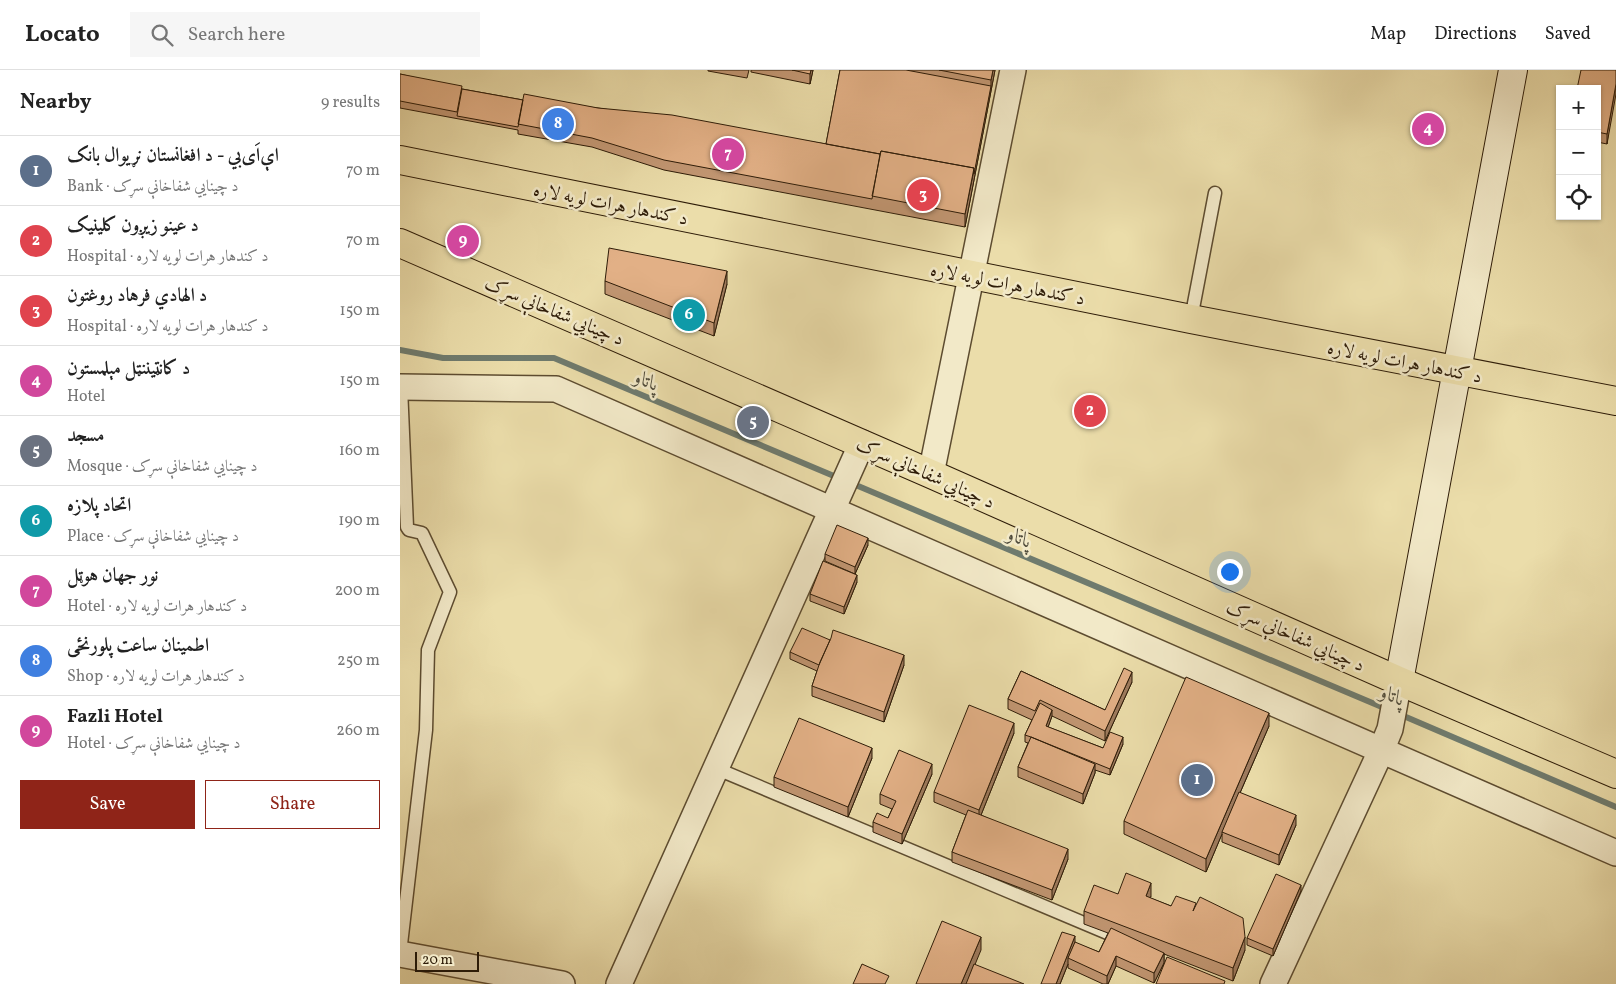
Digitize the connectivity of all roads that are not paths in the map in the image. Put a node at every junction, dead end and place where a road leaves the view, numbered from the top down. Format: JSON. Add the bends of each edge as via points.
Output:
{"nodes":[{"id":1,"x":1013,"y":70,"type":"edge"},
{"id":2,"x":1513,"y":70,"type":"edge"},
{"id":3,"x":400,"y":160,"type":"edge"},
{"id":4,"x":1214,"y":193,"type":"dead end"},
{"id":5,"x":400,"y":243,"type":"edge"},
{"id":6,"x":971,"y":275,"type":"junction"},
{"id":7,"x":1191,"y":319,"type":"junction"},
{"id":8,"x":1456,"y":370,"type":"junction"},
{"id":9,"x":401,"y":387,"type":"edge"},
{"id":10,"x":1616,"y":401,"type":"edge"},
{"id":11,"x":859,"y":452,"type":"junction"},
{"id":12,"x":931,"y":474,"type":"junction"},
{"id":13,"x":835,"y":504,"type":"junction"},
{"id":14,"x":1397,"y":693,"type":"junction"},
{"id":15,"x":1385,"y":740,"type":"junction"},
{"id":16,"x":715,"y":768,"type":"junction"},
{"id":17,"x":1616,"y":774,"type":"edge"},
{"id":18,"x":1616,"y":853,"type":"edge"},
{"id":19,"x":1136,"y":946,"type":"edge"},
{"id":20,"x":400,"y":953,"type":"edge"},
{"id":21,"x":562,"y":984,"type":"edge"},
{"id":22,"x":619,"y":984,"type":"edge"},
{"id":23,"x":1273,"y":984,"type":"edge"}],
"edges":[{"from":1,"to":6,"type":"street"},
{"from":2,"to":8,"type":"main road"},
{"from":3,"to":6,"type":"main road","name":"د کندهار هرات لویه لاره"},
{"from":4,"to":7,"type":"lane"},
{"from":5,"to":11,"type":"main road","name":"د چينايي شفاخانې سړک"},
{"from":6,"to":7,"type":"main road","name":"د کندهار هرات لویه لاره"},
{"from":6,"to":12,"type":"street"},
{"from":7,"to":8,"type":"main road","name":"د کندهار هرات لویه لاره"},
{"from":8,"to":10,"type":"main road","name":"د کندهار هرات لویه لاره"},
{"from":8,"to":14,"type":"main road"},
{"from":9,"to":13,"type":"street","via":[[556,389]]},
{"from":9,"to":20,"type":"lane","via":[[407,527],[422,533],[450,592],[428,650],[426,730]]},
{"from":11,"to":12,"type":"main road","name":"د چينايي شفاخانې سړک"},
{"from":11,"to":13,"type":"street"},
{"from":12,"to":14,"type":"main road","name":"د چينايي شفاخانې سړک"},
{"from":13,"to":15,"type":"street"},
{"from":13,"to":16,"type":"street"},
{"from":14,"to":15,"type":"street"},
{"from":14,"to":17,"type":"main road","name":"د چينايي شفاخانې سړک"},
{"from":15,"to":18,"type":"street"},
{"from":15,"to":23,"type":"street"},
{"from":16,"to":19,"type":"lane"},
{"from":16,"to":22,"type":"street"},
{"from":20,"to":21,"type":"street"}]}
